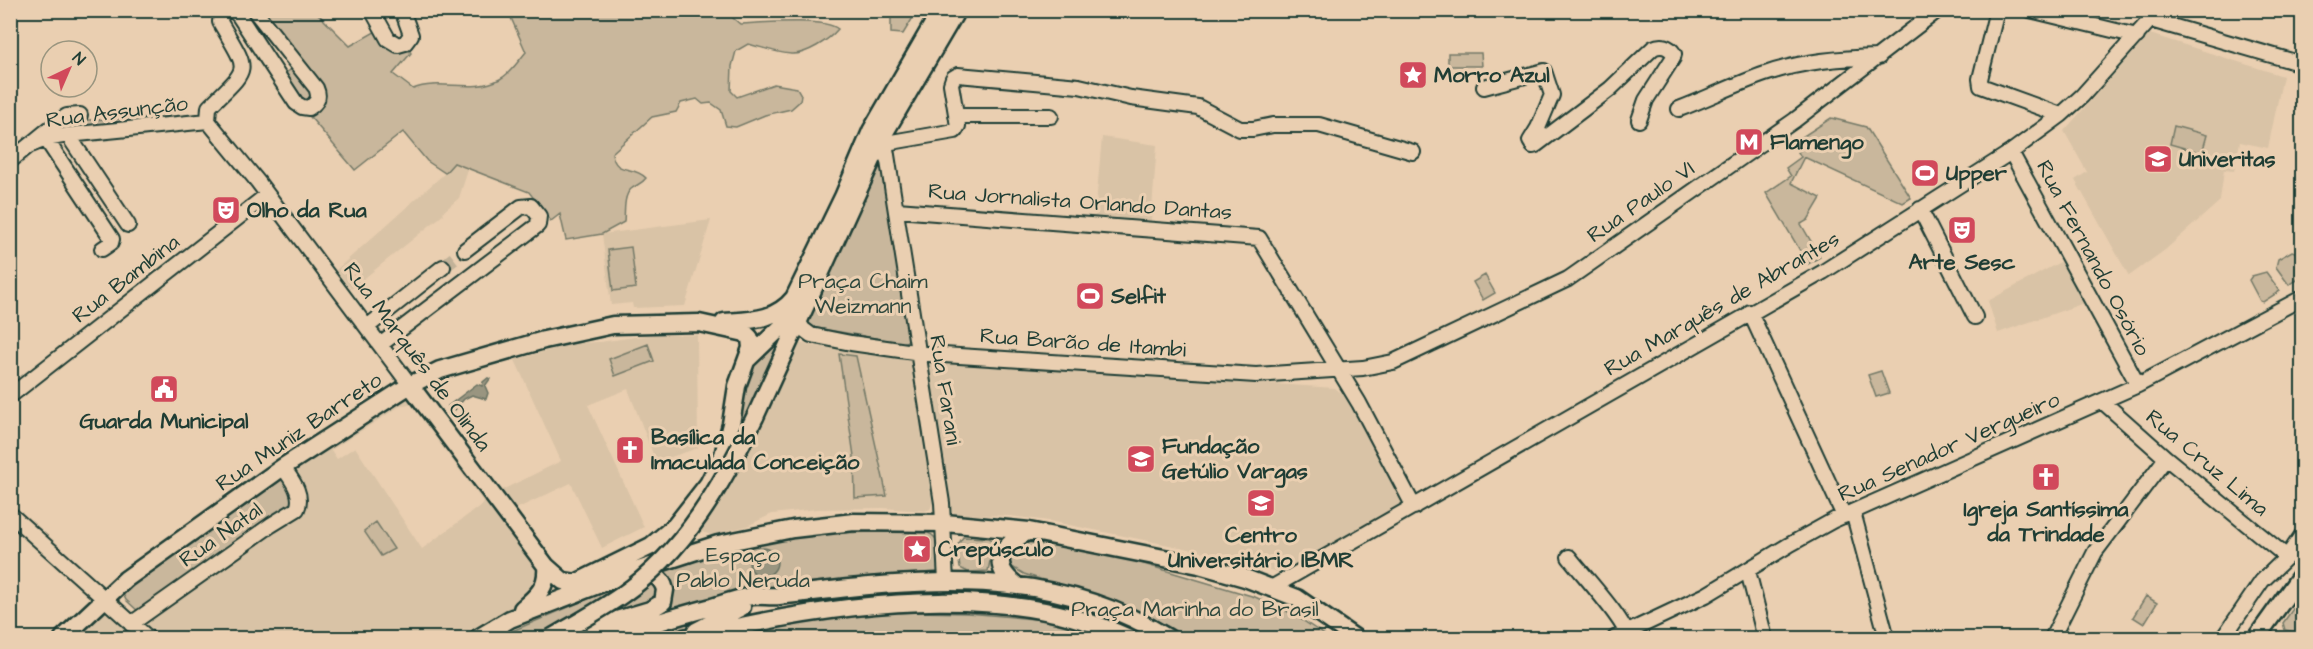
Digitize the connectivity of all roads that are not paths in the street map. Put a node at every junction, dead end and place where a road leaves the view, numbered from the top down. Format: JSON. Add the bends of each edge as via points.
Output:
{"nodes":[{"id":1,"x":226,"y":10,"type":"edge"},
{"id":2,"x":233,"y":10,"type":"edge"},
{"id":3,"x":254,"y":10,"type":"edge"},
{"id":4,"x":372,"y":10,"type":"edge"},
{"id":5,"x":402,"y":10,"type":"edge"},
{"id":6,"x":941,"y":10,"type":"edge"},
{"id":7,"x":957,"y":10,"type":"edge"},
{"id":8,"x":1938,"y":10,"type":"edge"},
{"id":9,"x":1997,"y":10,"type":"edge"},
{"id":10,"x":2030,"y":10,"type":"edge"},
{"id":11,"x":2155,"y":15,"type":"edge"},
{"id":12,"x":2137,"y":36,"type":"junction"},
{"id":13,"x":1879,"y":57,"type":"junction"},
{"id":14,"x":2302,"y":64,"type":"edge"},
{"id":15,"x":1484,"y":87,"type":"dead end"},
{"id":16,"x":1679,"y":109,"type":"dead end"},
{"id":17,"x":80,"y":115,"type":"dead end"},
{"id":18,"x":2061,"y":115,"type":"junction"},
{"id":19,"x":956,"y":116,"type":"junction"},
{"id":20,"x":1051,"y":116,"type":"dead end"},
{"id":21,"x":1639,"y":120,"type":"dead end"},
{"id":22,"x":208,"y":121,"type":"junction"},
{"id":23,"x":68,"y":135,"type":"junction"},
{"id":24,"x":880,"y":136,"type":"junction"},
{"id":25,"x":46,"y":139,"type":"junction"},
{"id":26,"x":31,"y":145,"type":"junction"},
{"id":27,"x":1413,"y":152,"type":"dead end"},
{"id":28,"x":2011,"y":152,"type":"junction"},
{"id":29,"x":10,"y":161,"type":"edge"},
{"id":30,"x":267,"y":195,"type":"junction"},
{"id":31,"x":1920,"y":208,"type":"junction"},
{"id":32,"x":897,"y":210,"type":"junction"},
{"id":33,"x":128,"y":225,"type":"dead end"},
{"id":34,"x":102,"y":249,"type":"dead end"},
{"id":35,"x":465,"y":250,"type":"tunnel mouth"},
{"id":36,"x":443,"y":267,"type":"tunnel mouth"},
{"id":37,"x":2302,"y":298,"type":"edge"},
{"id":38,"x":806,"y":304,"type":"junction"},
{"id":39,"x":1750,"y":312,"type":"junction"},
{"id":40,"x":1975,"y":317,"type":"dead end"},
{"id":41,"x":798,"y":321,"type":"junction"},
{"id":42,"x":699,"y":323,"type":"junction"},
{"id":43,"x":367,"y":327,"type":"junction"},
{"id":44,"x":1320,"y":337,"type":"junction"},
{"id":45,"x":380,"y":345,"type":"junction"},
{"id":46,"x":918,"y":353,"type":"junction"},
{"id":47,"x":748,"y":359,"type":"junction"},
{"id":48,"x":1338,"y":370,"type":"junction"},
{"id":49,"x":1318,"y":372,"type":"junction"},
{"id":50,"x":410,"y":385,"type":"junction"},
{"id":51,"x":2138,"y":385,"type":"junction"},
{"id":52,"x":10,"y":396,"type":"edge"},
{"id":53,"x":2102,"y":402,"type":"junction"},
{"id":54,"x":2166,"y":458,"type":"junction"},
{"id":55,"x":283,"y":467,"type":"junction"},
{"id":56,"x":1414,"y":507,"type":"junction"},
{"id":57,"x":10,"y":514,"type":"edge"},
{"id":58,"x":1849,"y":514,"type":"junction"},
{"id":59,"x":680,"y":520,"type":"junction"},
{"id":60,"x":945,"y":524,"type":"junction"},
{"id":61,"x":1029,"y":531,"type":"junction"},
{"id":62,"x":2302,"y":535,"type":"edge"},
{"id":63,"x":718,"y":544,"type":"junction"},
{"id":64,"x":2287,"y":556,"type":"junction"},
{"id":65,"x":1569,"y":557,"type":"dead end"},
{"id":66,"x":546,"y":566,"type":"junction"},
{"id":67,"x":1748,"y":571,"type":"junction"},
{"id":68,"x":626,"y":574,"type":"junction"},
{"id":69,"x":2302,"y":574,"type":"edge"},
{"id":70,"x":946,"y":582,"type":"junction"},
{"id":71,"x":1015,"y":584,"type":"junction"},
{"id":72,"x":1271,"y":588,"type":"junction"},
{"id":73,"x":1065,"y":593,"type":"junction"},
{"id":74,"x":776,"y":597,"type":"junction"},
{"id":75,"x":103,"y":599,"type":"junction"},
{"id":76,"x":510,"y":619,"type":"junction"},
{"id":77,"x":131,"y":624,"type":"junction"},
{"id":78,"x":1111,"y":630,"type":"junction"},
{"id":79,"x":1623,"y":636,"type":"edge"},
{"id":80,"x":550,"y":638,"type":"edge"},
{"id":81,"x":686,"y":638,"type":"edge"},
{"id":82,"x":2048,"y":638,"type":"edge"},
{"id":83,"x":63,"y":639,"type":"edge"},
{"id":84,"x":148,"y":639,"type":"edge"},
{"id":85,"x":478,"y":639,"type":"edge"},
{"id":86,"x":585,"y":639,"type":"edge"},
{"id":87,"x":607,"y":639,"type":"edge"},
{"id":88,"x":1129,"y":639,"type":"edge"},
{"id":89,"x":1168,"y":639,"type":"edge"},
{"id":90,"x":1355,"y":639,"type":"edge"},
{"id":91,"x":1765,"y":639,"type":"edge"},
{"id":92,"x":1887,"y":639,"type":"edge"},
{"id":93,"x":2223,"y":639,"type":"edge"},
{"id":94,"x":2256,"y":639,"type":"edge"}],
"edges":[{"from":1,"to":22,"type":"street","via":[[220,22],[242,59],[243,68],[209,107]]},
{"from":2,"to":3,"type":"street","via":[[296,103],[309,108],[318,99],[316,88]]},
{"from":4,"to":5,"type":"street","via":[[388,39],[398,45],[411,35]]},
{"from":6,"to":24,"type":"main road"},
{"from":7,"to":24,"type":"main road"},
{"from":8,"to":13,"type":"street","name":"Rua Paulo VI"},
{"from":9,"to":18,"type":"street","via":[[1980,84]]},
{"from":10,"to":12,"type":"street"},
{"from":11,"to":12,"type":"street","name":"Rua Marquês de Abrantes"},
{"from":11,"to":14,"type":"street"},
{"from":12,"to":18,"type":"street","name":"Rua Marquês de Abrantes"},
{"from":13,"to":16,"type":"street","via":[[1838,58],[1790,67]]},
{"from":13,"to":48,"type":"street","name":"Rua Paulo VI","via":[[1568,279],[1393,362]]},
{"from":15,"to":21,"type":"street","via":[[1544,71],[1552,95],[1530,141],[1533,146],[1610,89],[1653,48],[1663,46],[1672,50],[1673,58],[1646,100]]},
{"from":17,"to":26,"type":"street","name":"Rua Assunção","via":[[67,116]]},
{"from":18,"to":28,"type":"street","name":"Rua Marquês de Abrantes"},
{"from":19,"to":20,"type":"street"},
{"from":19,"to":24,"type":"street","via":[[957,128],[953,132]]},
{"from":19,"to":27,"type":"street","via":[[951,84],[955,76],[1019,79],[1198,107],[1240,129],[1319,125]]},
{"from":22,"to":23,"type":"street","name":"Rua Assunção"},
{"from":22,"to":30,"type":"street","name":"Rua Marquês de Olinda"},
{"from":23,"to":25,"type":"street","name":"Rua Assunção"},
{"from":23,"to":33,"type":"street"},
{"from":24,"to":32,"type":"street","name":"Rua Farani"},
{"from":24,"to":38,"type":"main road"},
{"from":24,"to":42,"type":"main road","via":[[789,304],[761,320]]},
{"from":25,"to":26,"type":"street","name":"Rua Assunção"},
{"from":25,"to":34,"type":"street","via":[[112,239]]},
{"from":26,"to":29,"type":"street","name":"Rua Assunção"},
{"from":28,"to":31,"type":"street","name":"Rua Marquês de Abrantes"},
{"from":28,"to":51,"type":"street","name":"Rua Fernando Osório"},
{"from":30,"to":43,"type":"street","name":"Rua Marquês de Olinda"},
{"from":30,"to":52,"type":"street","name":"Rua Bambina"},
{"from":31,"to":39,"type":"street","name":"Rua Marquês de Abrantes","via":[[1823,272]]},
{"from":31,"to":40,"type":"street"},
{"from":32,"to":44,"type":"street","name":"Rua Jornalista Orlando Dantas","via":[[1259,238]]},
{"from":32,"to":46,"type":"street","name":"Rua Farani"},
{"from":35,"to":45,"type":"street","via":[[521,207],[531,206],[539,216],[538,225]]},
{"from":36,"to":43,"type":"street"},
{"from":37,"to":51,"type":"street","name":"Rua Senador Vergueiro"},
{"from":38,"to":41,"type":"main road"},
{"from":38,"to":47,"type":"main road"},
{"from":39,"to":56,"type":"street","name":"Rua Marquês de Abrantes"},
{"from":39,"to":58,"type":"street"},
{"from":41,"to":46,"type":"street","name":"Rua Barão de Itambi","via":[[812,335]]},
{"from":41,"to":80,"type":"main road","bridge":true,"via":[[755,417],[704,511],[648,575]]},
{"from":42,"to":47,"type":"main road","name":"Rua Muniz Barreto","via":[[745,333],[751,342]]},
{"from":42,"to":50,"type":"main road","name":"Rua Muniz Barreto","via":[[613,325],[440,370]]},
{"from":43,"to":45,"type":"street","name":"Rua Marquês de Olinda"},
{"from":44,"to":48,"type":"street"},
{"from":44,"to":49,"type":"street"},
{"from":45,"to":50,"type":"street","name":"Rua Marquês de Olinda"},
{"from":46,"to":49,"type":"street","name":"Rua Barão de Itambi","via":[[1256,375]]},
{"from":46,"to":60,"type":"street","name":"Rua Farani"},
{"from":47,"to":59,"type":"main road","name":"Rua Marquês de Olinda","via":[[723,455],[708,484]]},
{"from":48,"to":49,"type":"street","name":"Rua Barão de Itambi"},
{"from":48,"to":56,"type":"street"},
{"from":50,"to":55,"type":"main road","name":"Rua Muniz Barreto"},
{"from":50,"to":66,"type":"main road","name":"Rua Marquês de Olinda"},
{"from":51,"to":53,"type":"street","name":"Rua Senador Vergueiro"},
{"from":53,"to":54,"type":"street","name":"Rua Cruz Lima"},
{"from":53,"to":58,"type":"street","name":"Rua Senador Vergueiro"},
{"from":54,"to":64,"type":"street","name":"Rua Cruz Lima"},
{"from":54,"to":82,"type":"street","via":[[2095,552]]},
{"from":55,"to":75,"type":"main road","name":"Rua Muniz Barreto"},
{"from":55,"to":77,"type":"street","name":"Rua Natal","via":[[300,499],[297,509]]},
{"from":56,"to":72,"type":"street","name":"Rua Marquês de Abrantes"},
{"from":57,"to":75,"type":"street"},
{"from":58,"to":67,"type":"street","name":"Rua Senador Vergueiro"},
{"from":58,"to":92,"type":"street"},
{"from":59,"to":63,"type":"main road","via":[[692,535]]},
{"from":59,"to":66,"type":"main road","name":"Rua Marquês de Olinda","via":[[651,546],[576,583],[563,581]]},
{"from":60,"to":61,"type":"main road"},
{"from":60,"to":63,"type":"main road","via":[[854,522]]},
{"from":60,"to":70,"type":"street","name":"Rua Farani"},
{"from":61,"to":71,"type":"main road","via":[[1009,543],[1001,557],[1005,574]]},
{"from":61,"to":72,"type":"main road","via":[[1199,565]]},
{"from":62,"to":64,"type":"street"},
{"from":63,"to":68,"type":"main road"},
{"from":64,"to":93,"type":"street","via":[[2262,581]]},
{"from":65,"to":79,"type":"street"},
{"from":66,"to":76,"type":"main road","via":[[541,592]]},
{"from":67,"to":79,"type":"street","name":"Rua Senador Vergueiro"},
{"from":67,"to":91,"type":"street"},
{"from":68,"to":76,"type":"main road"},
{"from":68,"to":86,"type":"main road","via":[[656,575],[664,585],[663,602],[610,622]]},
{"from":69,"to":94,"type":"main road"},
{"from":70,"to":71,"type":"main road"},
{"from":70,"to":74,"type":"main road","via":[[826,589]]},
{"from":71,"to":73,"type":"main road"},
{"from":72,"to":90,"type":"main road","via":[[1305,602]]},
{"from":73,"to":78,"type":"main road"},
{"from":73,"to":89,"type":"main road","via":[[1128,615]]},
{"from":74,"to":81,"type":"main road","via":[[736,609]]},
{"from":74,"to":87,"type":"main road","via":[[752,596]]},
{"from":75,"to":77,"type":"street"},
{"from":75,"to":83,"type":"main road","name":"Rua Muniz Barreto"},
{"from":76,"to":85,"type":"main road"},
{"from":77,"to":84,"type":"street"},
{"from":78,"to":81,"type":"main road","via":[[1028,608],[959,603],[828,611]]},
{"from":78,"to":88,"type":"main road"}]}
